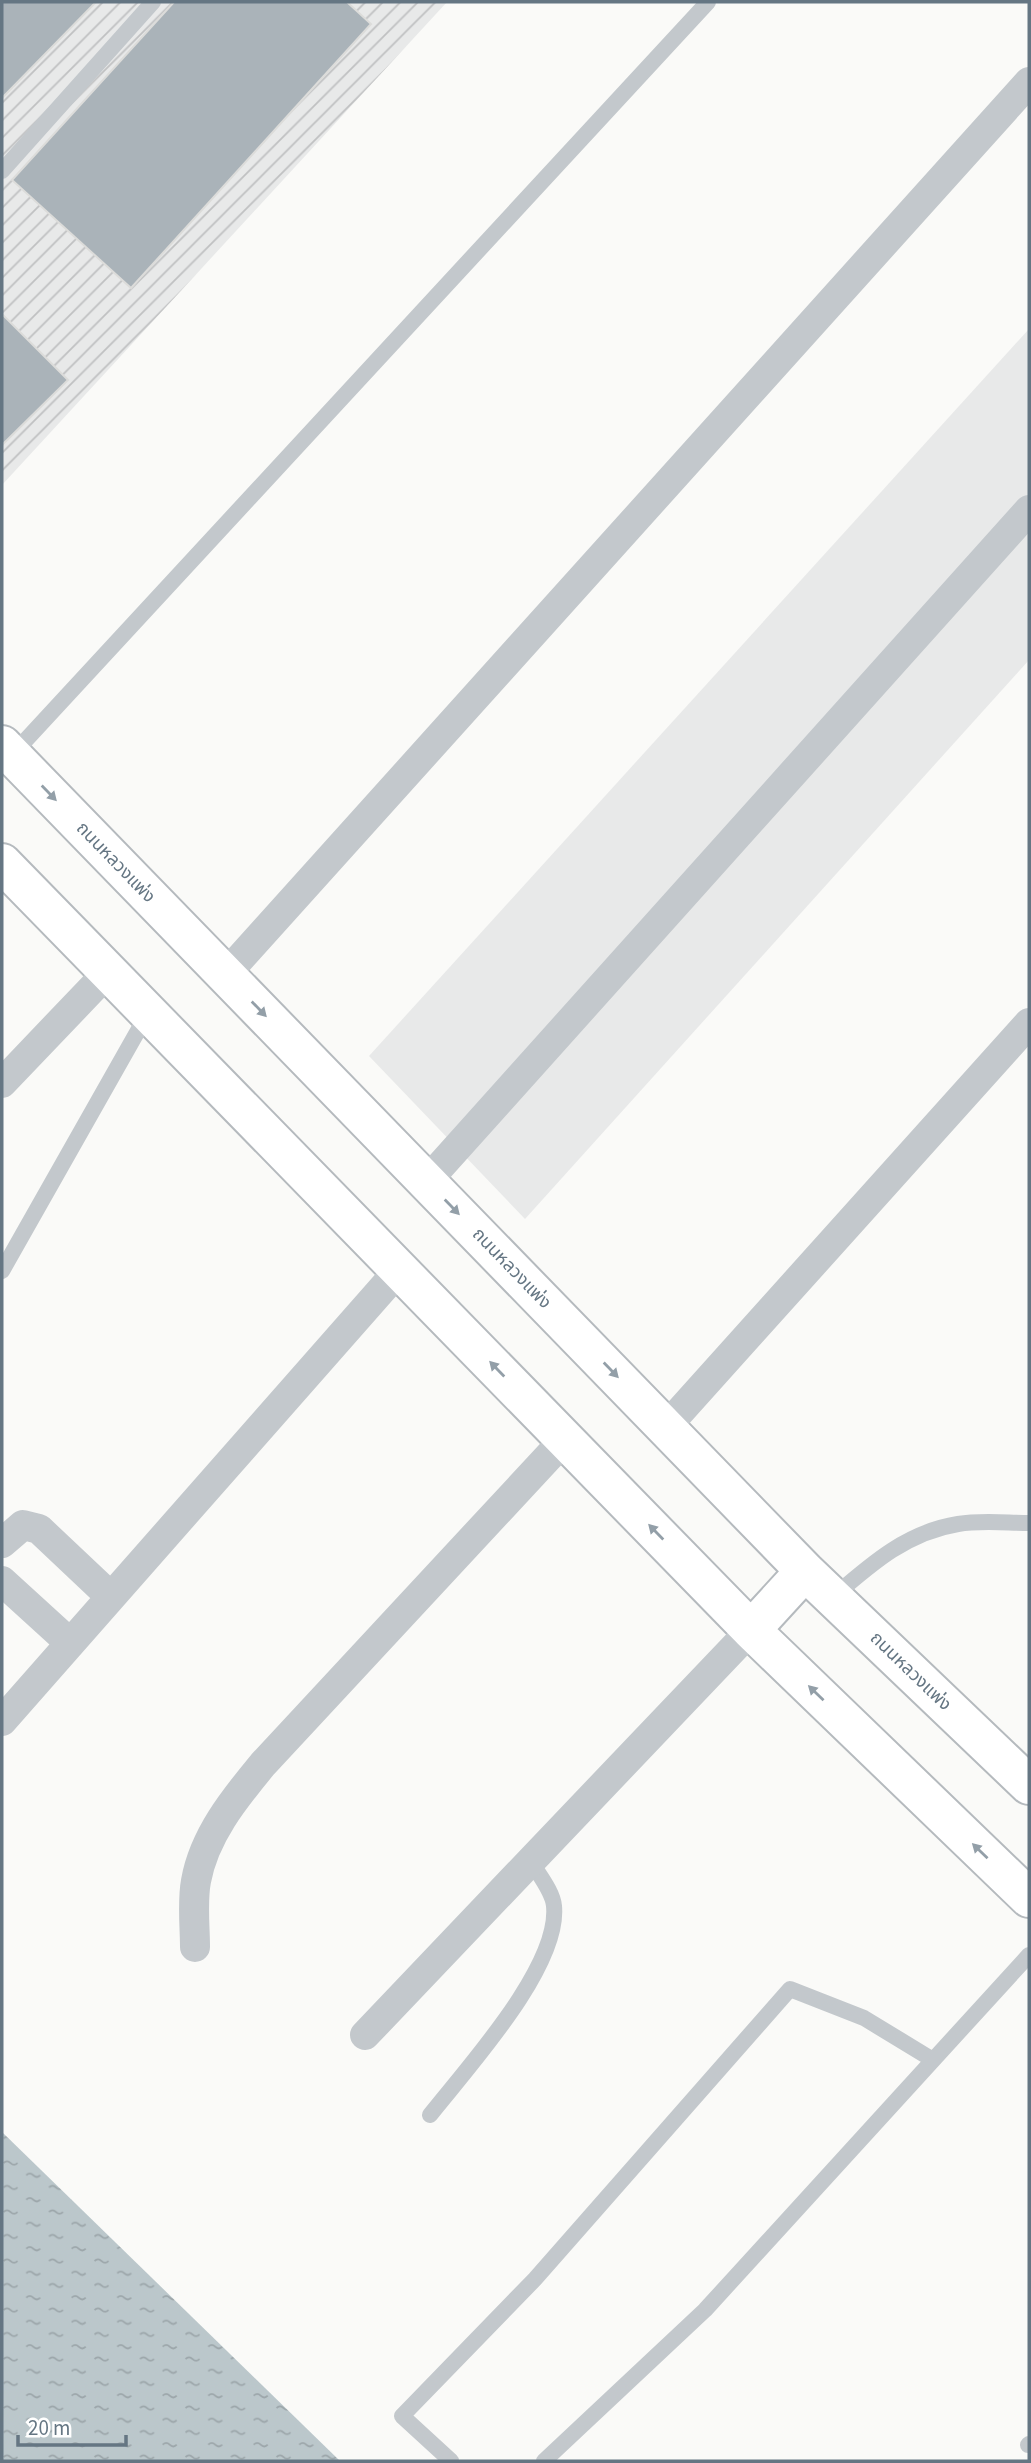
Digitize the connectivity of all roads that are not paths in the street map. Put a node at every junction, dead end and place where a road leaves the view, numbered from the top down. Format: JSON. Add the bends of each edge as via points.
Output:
{"nodes":[{"id":1,"x":153,"y":2,"type":"edge"},
{"id":2,"x":708,"y":2,"type":"edge"},
{"id":3,"x":1029,"y":82,"type":"edge"},
{"id":4,"x":2,"y":171,"type":"edge"},
{"id":5,"x":1029,"y":510,"type":"edge"},
{"id":6,"x":7,"y":750,"type":"edge"},
{"id":7,"x":4,"y":872,"type":"edge"},
{"id":8,"x":108,"y":972,"type":"junction"},
{"id":9,"x":226,"y":974,"type":"junction"},
{"id":10,"x":148,"y":1013,"type":"junction"},
{"id":11,"x":1029,"y":1023,"type":"edge"},
{"id":12,"x":2,"y":1083,"type":"edge"},
{"id":13,"x":426,"y":1181,"type":"junction"},
{"id":14,"x":400,"y":1270,"type":"junction"},
{"id":15,"x":2,"y":1272,"type":"edge"},
{"id":16,"x":666,"y":1427,"type":"junction"},
{"id":17,"x":565,"y":1439,"type":"junction"},
{"id":18,"x":1029,"y":1523,"type":"edge"},
{"id":19,"x":2,"y":1543,"type":"edge"},
{"id":20,"x":805,"y":1571,"type":"junction"},
{"id":21,"x":2,"y":1581,"type":"edge"},
{"id":22,"x":111,"y":1597,"type":"junction"},
{"id":23,"x":833,"y":1597,"type":"junction"},
{"id":24,"x":751,"y":1630,"type":"junction"},
{"id":25,"x":70,"y":1643,"type":"junction"},
{"id":26,"x":2,"y":1721,"type":"edge"},
{"id":27,"x":1029,"y":1785,"type":"edge"},
{"id":28,"x":532,"y":1863,"type":"junction"},
{"id":29,"x":1029,"y":1898,"type":"edge"},
{"id":30,"x":195,"y":1947,"type":"dead end"},
{"id":31,"x":1029,"y":1955,"type":"edge"},
{"id":32,"x":365,"y":2035,"type":"dead end"},
{"id":33,"x":933,"y":2060,"type":"junction"},
{"id":34,"x":430,"y":2115,"type":"dead end"},
{"id":35,"x":452,"y":2461,"type":"edge"},
{"id":36,"x":544,"y":2461,"type":"edge"}],
"edges":[{"from":1,"to":4,"type":"lane"},
{"from":2,"to":6,"type":"lane"},
{"from":3,"to":9,"type":"street"},
{"from":5,"to":13,"type":"street"},
{"from":6,"to":9,"type":"main road","name":"ถนนหลวงแพ่ง","one_way":true},
{"from":7,"to":8,"type":"main road"},
{"from":8,"to":10,"type":"main road"},
{"from":8,"to":12,"type":"street"},
{"from":9,"to":13,"type":"main road","name":"ถนนหลวงแพ่ง","one_way":true},
{"from":10,"to":14,"type":"main road"},
{"from":10,"to":15,"type":"lane"},
{"from":11,"to":16,"type":"street"},
{"from":13,"to":16,"type":"main road","name":"ถนนหลวงแพ่ง","one_way":true},
{"from":17,"to":14,"type":"main road","one_way":true},
{"from":14,"to":22,"type":"street"},
{"from":16,"to":20,"type":"main road","name":"ถนนหลวงแพ่ง"},
{"from":24,"to":17,"type":"main road","one_way":true},
{"from":17,"to":30,"type":"street","via":[[230,1804],[209,1842],[195,1882]]},
{"from":18,"to":23,"type":"lane","via":[[959,1523],[913,1537],[877,1558]]},
{"from":19,"to":22,"type":"street","via":[[23,1525],[39,1529]]},
{"from":20,"to":23,"type":"main road","name":"ถนนหลวงแพ่ง"},
{"from":20,"to":24,"type":"main road"},
{"from":21,"to":25,"type":"street"},
{"from":22,"to":25,"type":"street"},
{"from":23,"to":27,"type":"main road","name":"ถนนหลวงแพ่ง"},
{"from":24,"to":28,"type":"street"},
{"from":29,"to":24,"type":"main road","one_way":true},
{"from":25,"to":26,"type":"street"},
{"from":28,"to":32,"type":"street"},
{"from":28,"to":34,"type":"lane","via":[[554,1904],[551,1941],[535,1975]]},
{"from":31,"to":33,"type":"lane"},
{"from":33,"to":35,"type":"lane","via":[[864,2018],[790,1989],[535,2278],[402,2416]]},
{"from":33,"to":36,"type":"lane","via":[[705,2310]]}]}
